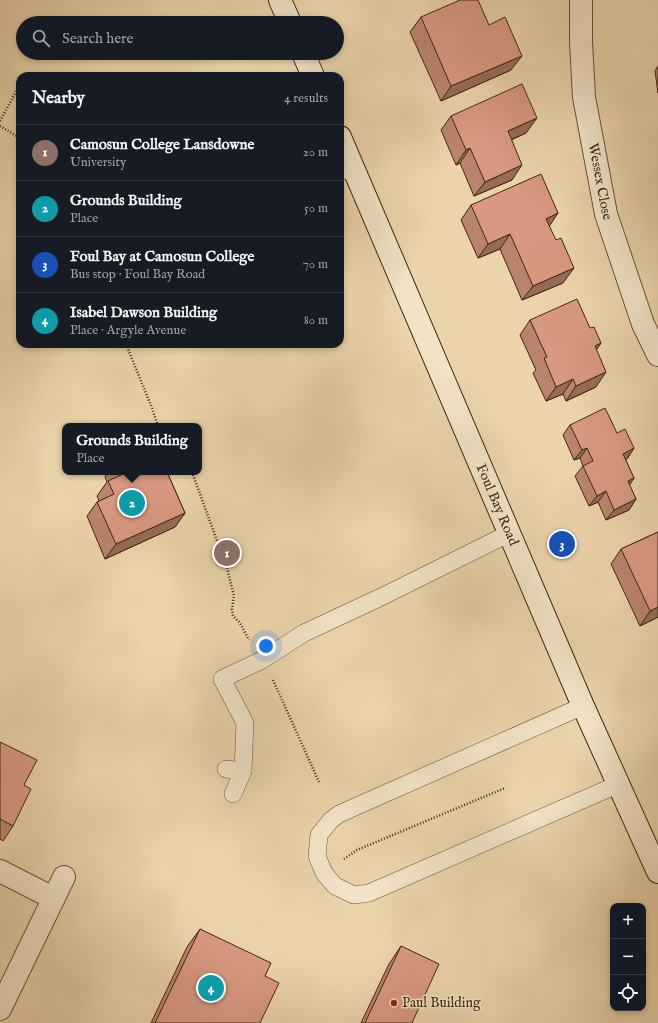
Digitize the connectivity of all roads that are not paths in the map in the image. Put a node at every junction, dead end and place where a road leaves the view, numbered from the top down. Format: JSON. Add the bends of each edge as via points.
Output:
{"nodes":[{"id":1,"x":280,"y":0,"type":"edge"},
{"id":2,"x":581,"y":0,"type":"edge"},
{"id":3,"x":287,"y":16,"type":"edge"},
{"id":4,"x":306,"y":60,"type":"edge"},
{"id":5,"x":311,"y":72,"type":"edge"},
{"id":6,"x":344,"y":155,"type":"edge"},
{"id":7,"x":347,"y":169,"type":"edge"},
{"id":8,"x":658,"y":355,"type":"edge"},
{"id":9,"x":510,"y":533,"type":"junction"},
{"id":10,"x":583,"y":706,"type":"junction"},
{"id":11,"x":226,"y":769,"type":"dead end"},
{"id":12,"x":243,"y":771,"type":"junction"},
{"id":13,"x":619,"y":784,"type":"junction"},
{"id":14,"x":233,"y":794,"type":"dead end"},
{"id":15,"x":0,"y":871,"type":"edge"},
{"id":16,"x":658,"y":872,"type":"edge"},
{"id":17,"x":64,"y":877,"type":"dead end"},
{"id":18,"x":53,"y":898,"type":"junction"},
{"id":19,"x":0,"y":1009,"type":"edge"}],
"edges":[{"from":1,"to":3,"type":"main road"},
{"from":2,"to":8,"type":"main road","name":"Wessex Close","via":[[584,97],[606,214],[643,324]]},
{"from":4,"to":5,"type":"main road"},
{"from":6,"to":7,"type":"main road","name":"Foul Bay Road"},
{"from":7,"to":9,"type":"main road","name":"Foul Bay Road"},
{"from":9,"to":10,"type":"main road","name":"Foul Bay Road"},
{"from":9,"to":12,"type":"lane","via":[[304,633],[262,660],[222,679],[245,723]]},
{"from":10,"to":13,"type":"main road","name":"Foul Bay Road"},
{"from":10,"to":13,"type":"lane","via":[[339,814],[320,835],[317,856],[324,873],[335,886],[354,895],[369,893]]},
{"from":11,"to":12,"type":"lane"},
{"from":12,"to":14,"type":"lane"},
{"from":13,"to":16,"type":"main road","name":"Foul Bay Road"},
{"from":15,"to":18,"type":"main road"},
{"from":17,"to":18,"type":"main road"},
{"from":18,"to":19,"type":"main road"}]}
